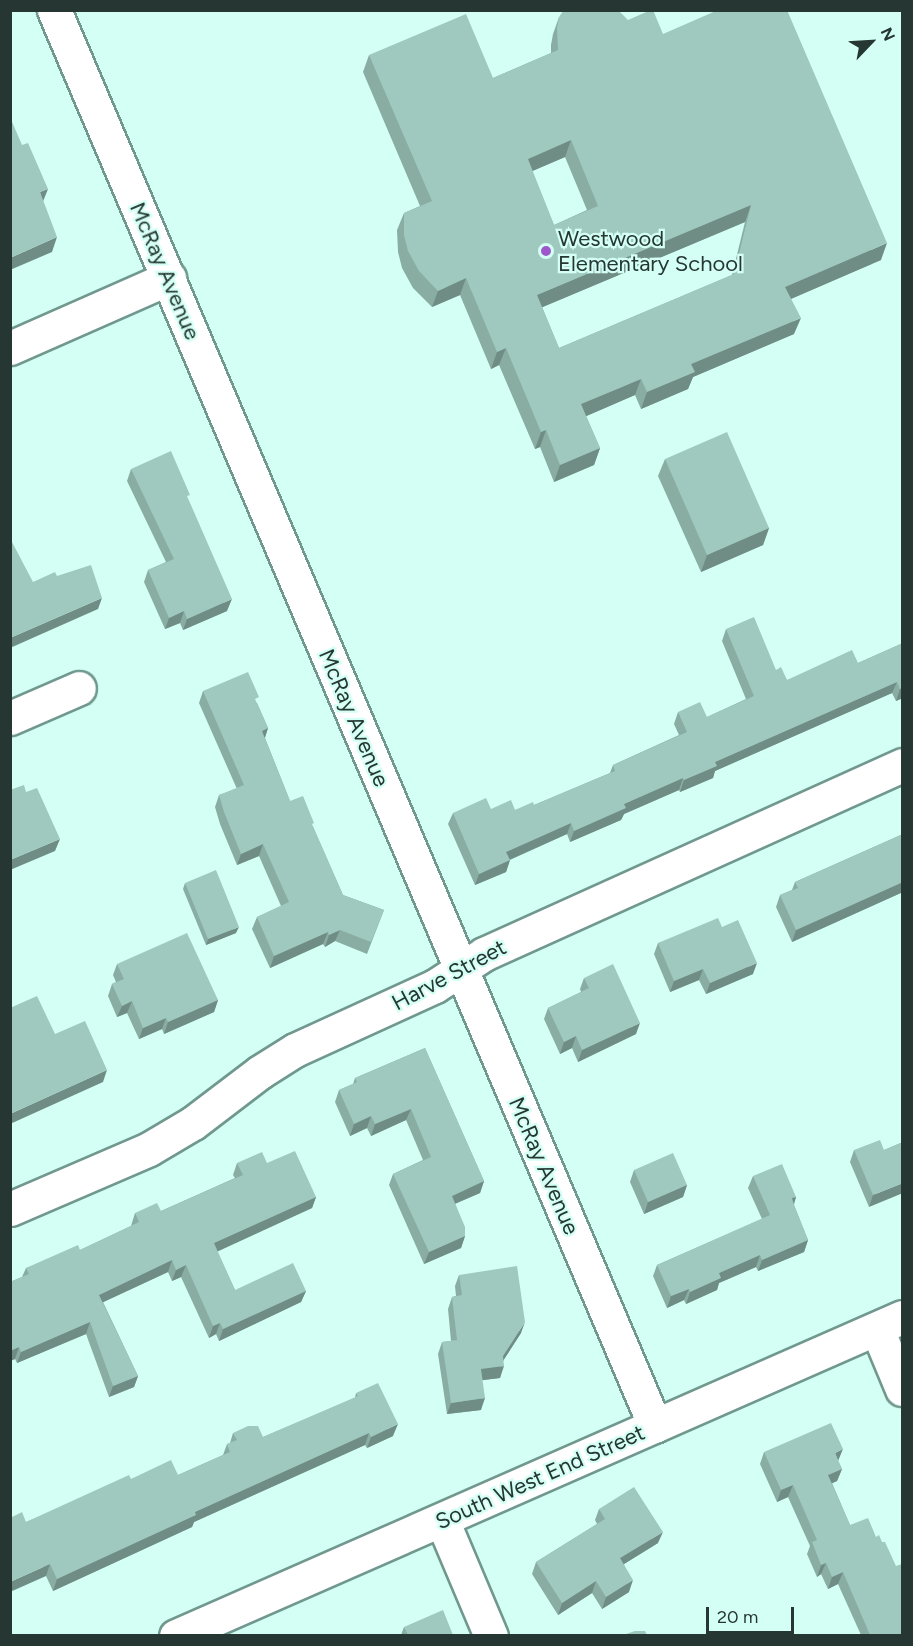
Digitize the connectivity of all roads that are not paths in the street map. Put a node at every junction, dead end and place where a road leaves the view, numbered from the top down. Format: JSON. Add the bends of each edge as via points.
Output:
{"nodes":[{"id":1,"x":54,"y":10,"type":"edge"},
{"id":2,"x":169,"y":278,"type":"junction"},
{"id":3,"x":10,"y":348,"type":"edge"},
{"id":4,"x":79,"y":688,"type":"dead end"},
{"id":5,"x":10,"y":718,"type":"edge"},
{"id":6,"x":903,"y":765,"type":"edge"},
{"id":7,"x":461,"y":969,"type":"junction"},
{"id":8,"x":10,"y":1209,"type":"edge"},
{"id":9,"x":890,"y":1323,"type":"edge"},
{"id":10,"x":903,"y":1389,"type":"edge"},
{"id":11,"x":655,"y":1426,"type":"junction"},
{"id":12,"x":442,"y":1520,"type":"junction"},
{"id":13,"x":177,"y":1635,"type":"edge"},
{"id":14,"x":491,"y":1635,"type":"edge"}],
"edges":[{"from":1,"to":2,"type":"street","name":"McRay Avenue"},
{"from":2,"to":3,"type":"street"},
{"from":2,"to":7,"type":"street","name":"McRay Avenue"},
{"from":4,"to":5,"type":"street"},
{"from":6,"to":7,"type":"street","name":"Harve Street","via":[[484,954]]},
{"from":7,"to":8,"type":"street","name":"Harve Street","via":[[435,987],[296,1050],[193,1123],[149,1149]]},
{"from":7,"to":11,"type":"street","name":"McRay Avenue"},
{"from":9,"to":10,"type":"street"},
{"from":9,"to":11,"type":"street","name":"South West End Street"},
{"from":11,"to":12,"type":"street","name":"South West End Street"},
{"from":12,"to":13,"type":"street","name":"South West End Street"},
{"from":12,"to":14,"type":"street"}]}
